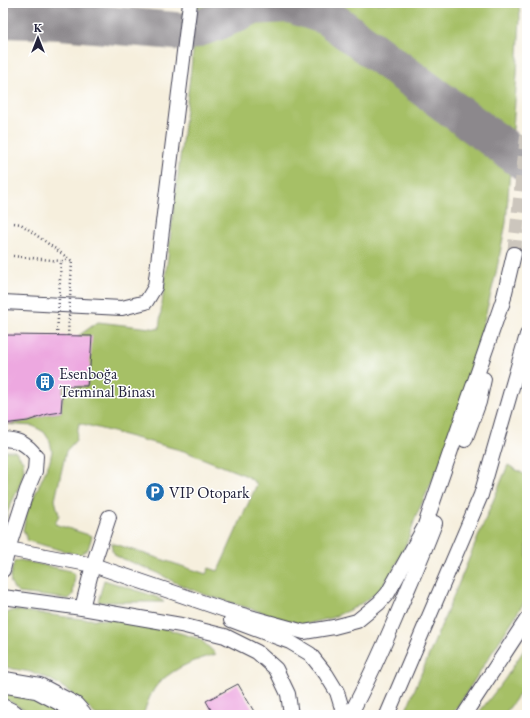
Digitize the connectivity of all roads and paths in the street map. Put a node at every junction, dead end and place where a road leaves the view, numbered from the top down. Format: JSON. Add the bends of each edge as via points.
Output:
{"nodes":[{"id":1,"x":190,"y":3,"type":"edge"},
{"id":2,"x":14,"y":224,"type":"dead end"},
{"id":3,"x":514,"y":254,"type":"tunnel mouth"},
{"id":4,"x":13,"y":256,"type":"dead end"},
{"id":5,"x":61,"y":260,"type":"junction"},
{"id":6,"x":72,"y":261,"type":"junction"},
{"id":7,"x":504,"y":297,"type":"junction"},
{"id":8,"x":3,"y":302,"type":"edge"},
{"id":9,"x":527,"y":335,"type":"edge"},
{"id":10,"x":57,"y":336,"type":"dead end"},
{"id":11,"x":68,"y":336,"type":"dead end"},
{"id":12,"x":3,"y":438,"type":"edge"},
{"id":13,"x":109,"y":517,"type":"dead end"},
{"id":14,"x":5,"y":548,"type":"edge"},
{"id":15,"x":93,"y":565,"type":"junction"},
{"id":16,"x":3,"y":570,"type":"edge"},
{"id":17,"x":3,"y":597,"type":"edge"},
{"id":18,"x":82,"y":608,"type":"junction"},
{"id":19,"x":527,"y":619,"type":"edge"},
{"id":20,"x":4,"y":681,"type":"edge"},
{"id":21,"x":342,"y":709,"type":"edge"},
{"id":22,"x":3,"y":710,"type":"edge"},
{"id":23,"x":13,"y":715,"type":"edge"},
{"id":24,"x":82,"y":715,"type":"edge"},
{"id":25,"x":291,"y":715,"type":"edge"},
{"id":26,"x":350,"y":715,"type":"edge"},
{"id":27,"x":387,"y":715,"type":"edge"},
{"id":28,"x":464,"y":715,"type":"edge"}],
"edges":[{"from":1,"to":8,"type":"street","via":[[155,287],[146,302],[122,308]]},
{"from":2,"to":6,"type":"path","via":[[21,224]]},
{"from":3,"to":7,"type":"street"},
{"from":4,"to":5,"type":"path"},
{"from":5,"to":6,"type":"path","bridge":true},
{"from":5,"to":10,"type":"path","bridge":true},
{"from":6,"to":11,"type":"path","bridge":true},
{"from":7,"to":15,"type":"street","via":[[424,528],[388,593],[357,621],[304,632],[225,610]]},
{"from":7,"to":26,"type":"street","via":[[479,402],[423,553],[366,686]]},
{"from":9,"to":27,"type":"street","via":[[481,495]]},
{"from":12,"to":14,"type":"street","via":[[17,440],[36,456],[35,471]]},
{"from":13,"to":15,"type":"street"},
{"from":14,"to":15,"type":"street"},
{"from":14,"to":16,"type":"street"},
{"from":15,"to":18,"type":"street"},
{"from":15,"to":21,"type":"street","via":[[290,642],[310,654],[333,686]]},
{"from":17,"to":18,"type":"street"},
{"from":18,"to":25,"type":"street","via":[[181,625],[225,636],[257,652],[276,669],[288,694]]},
{"from":19,"to":28,"type":"street"},
{"from":20,"to":24,"type":"highway","via":[[38,688],[74,707]]},
{"from":22,"to":23,"type":"highway"}]}
